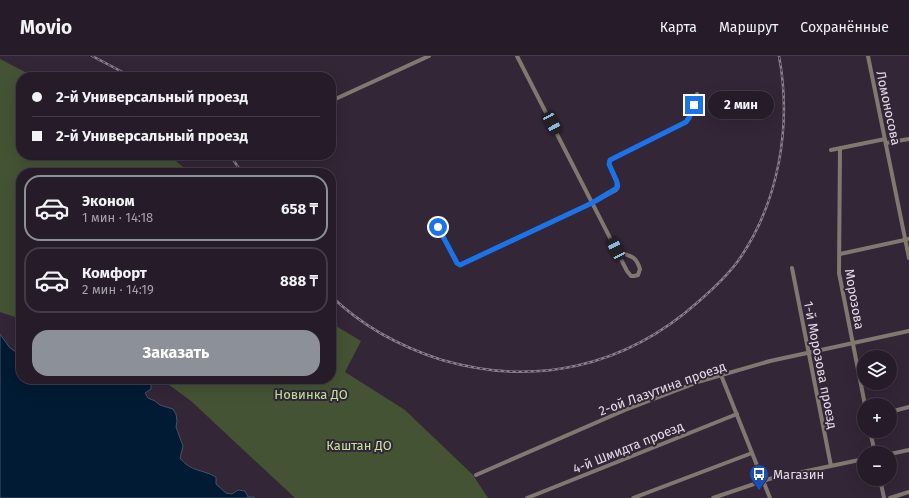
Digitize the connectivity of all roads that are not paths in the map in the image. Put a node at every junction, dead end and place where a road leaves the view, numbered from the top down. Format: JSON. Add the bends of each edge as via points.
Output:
{"nodes":[{"id":1,"x":429,"y":56,"type":"edge"},
{"id":2,"x":517,"y":56,"type":"edge"},
{"id":3,"x":868,"y":56,"type":"edge"},
{"id":4,"x":697,"y":94,"type":"dead end"},
{"id":5,"x":336,"y":99,"type":"edge"},
{"id":6,"x":909,"y":139,"type":"edge"},
{"id":7,"x":886,"y":141,"type":"junction"},
{"id":8,"x":840,"y":148,"type":"junction"},
{"id":9,"x":831,"y":150,"type":"dead end"},
{"id":10,"x":592,"y":203,"type":"junction"},
{"id":11,"x":438,"y":227,"type":"dead end"},
{"id":12,"x":907,"y":240,"type":"edge"},
{"id":13,"x":616,"y":249,"type":"junction"},
{"id":14,"x":840,"y":254,"type":"junction"},
{"id":15,"x":909,"y":258,"type":"edge"},
{"id":16,"x":792,"y":268,"type":"dead end"},
{"id":17,"x":909,"y":331,"type":"edge"},
{"id":18,"x":853,"y":343,"type":"junction"},
{"id":19,"x":808,"y":353,"type":"junction"},
{"id":20,"x":721,"y":375,"type":"junction"},
{"id":21,"x":864,"y":398,"type":"edge"},
{"id":22,"x":909,"y":407,"type":"edge"},
{"id":23,"x":897,"y":410,"type":"edge"},
{"id":24,"x":737,"y":414,"type":"junction"},
{"id":25,"x":909,"y":450,"type":"edge"},
{"id":26,"x":752,"y":453,"type":"junction"},
{"id":27,"x":897,"y":453,"type":"edge"},
{"id":28,"x":857,"y":460,"type":"edge"},
{"id":29,"x":831,"y":466,"type":"junction"},
{"id":30,"x":476,"y":476,"type":"dead end"},
{"id":31,"x":763,"y":480,"type":"junction"},
{"id":32,"x":881,"y":486,"type":"edge"},
{"id":33,"x":909,"y":492,"type":"edge"},
{"id":34,"x":526,"y":498,"type":"edge"},
{"id":35,"x":632,"y":498,"type":"edge"},
{"id":36,"x":713,"y":498,"type":"edge"},
{"id":37,"x":770,"y":498,"type":"edge"},
{"id":38,"x":884,"y":498,"type":"edge"},
{"id":39,"x":890,"y":498,"type":"edge"}],
"edges":[{"from":1,"to":5,"type":"street"},
{"from":2,"to":10,"type":"street"},
{"from":3,"to":7,"type":"street","name":"Ломоносова"},
{"from":4,"to":10,"type":"street","via":[[686,122],[610,160],[609,164],[618,186],[616,190]]},
{"from":6,"to":7,"type":"street"},
{"from":7,"to":8,"type":"street"},
{"from":7,"to":12,"type":"street","name":"Ломоносова"},
{"from":8,"to":9,"type":"street"},
{"from":8,"to":14,"type":"street","name":"Морозова"},
{"from":10,"to":11,"type":"street","via":[[460,265]]},
{"from":10,"to":13,"type":"street"},
{"from":12,"to":14,"type":"street"},
{"from":12,"to":15,"type":"street","name":"Ломоносова"},
{"from":13,"to":13,"type":"street","via":[[629,275],[638,274],[640,271],[633,257],[623,255]]},
{"from":14,"to":18,"type":"street","name":"Морозова","via":[[839,273]]},
{"from":16,"to":19,"type":"street","name":"1-й Морозова проезд"},
{"from":17,"to":18,"type":"street","name":"2-ой Лазутина проезд"},
{"from":18,"to":19,"type":"street","name":"2-ой Лазутина проезд"},
{"from":18,"to":21,"type":"street","name":"Морозова"},
{"from":19,"to":20,"type":"street","name":"2-ой Лазутина проезд"},
{"from":19,"to":29,"type":"street","name":"1-й Морозова проезд"},
{"from":20,"to":24,"type":"street"},
{"from":20,"to":30,"type":"street","name":"2-ой Лазутина проезд","via":[[625,410]]},
{"from":22,"to":23,"type":"street"},
{"from":24,"to":26,"type":"street"},
{"from":24,"to":34,"type":"street","name":"4-й Шмидта проезд"},
{"from":25,"to":27,"type":"street"},
{"from":26,"to":31,"type":"street"},
{"from":26,"to":35,"type":"street"},
{"from":28,"to":29,"type":"street"},
{"from":29,"to":31,"type":"street"},
{"from":31,"to":36,"type":"street"},
{"from":31,"to":37,"type":"street"},
{"from":32,"to":38,"type":"street"},
{"from":33,"to":39,"type":"street"}]}
